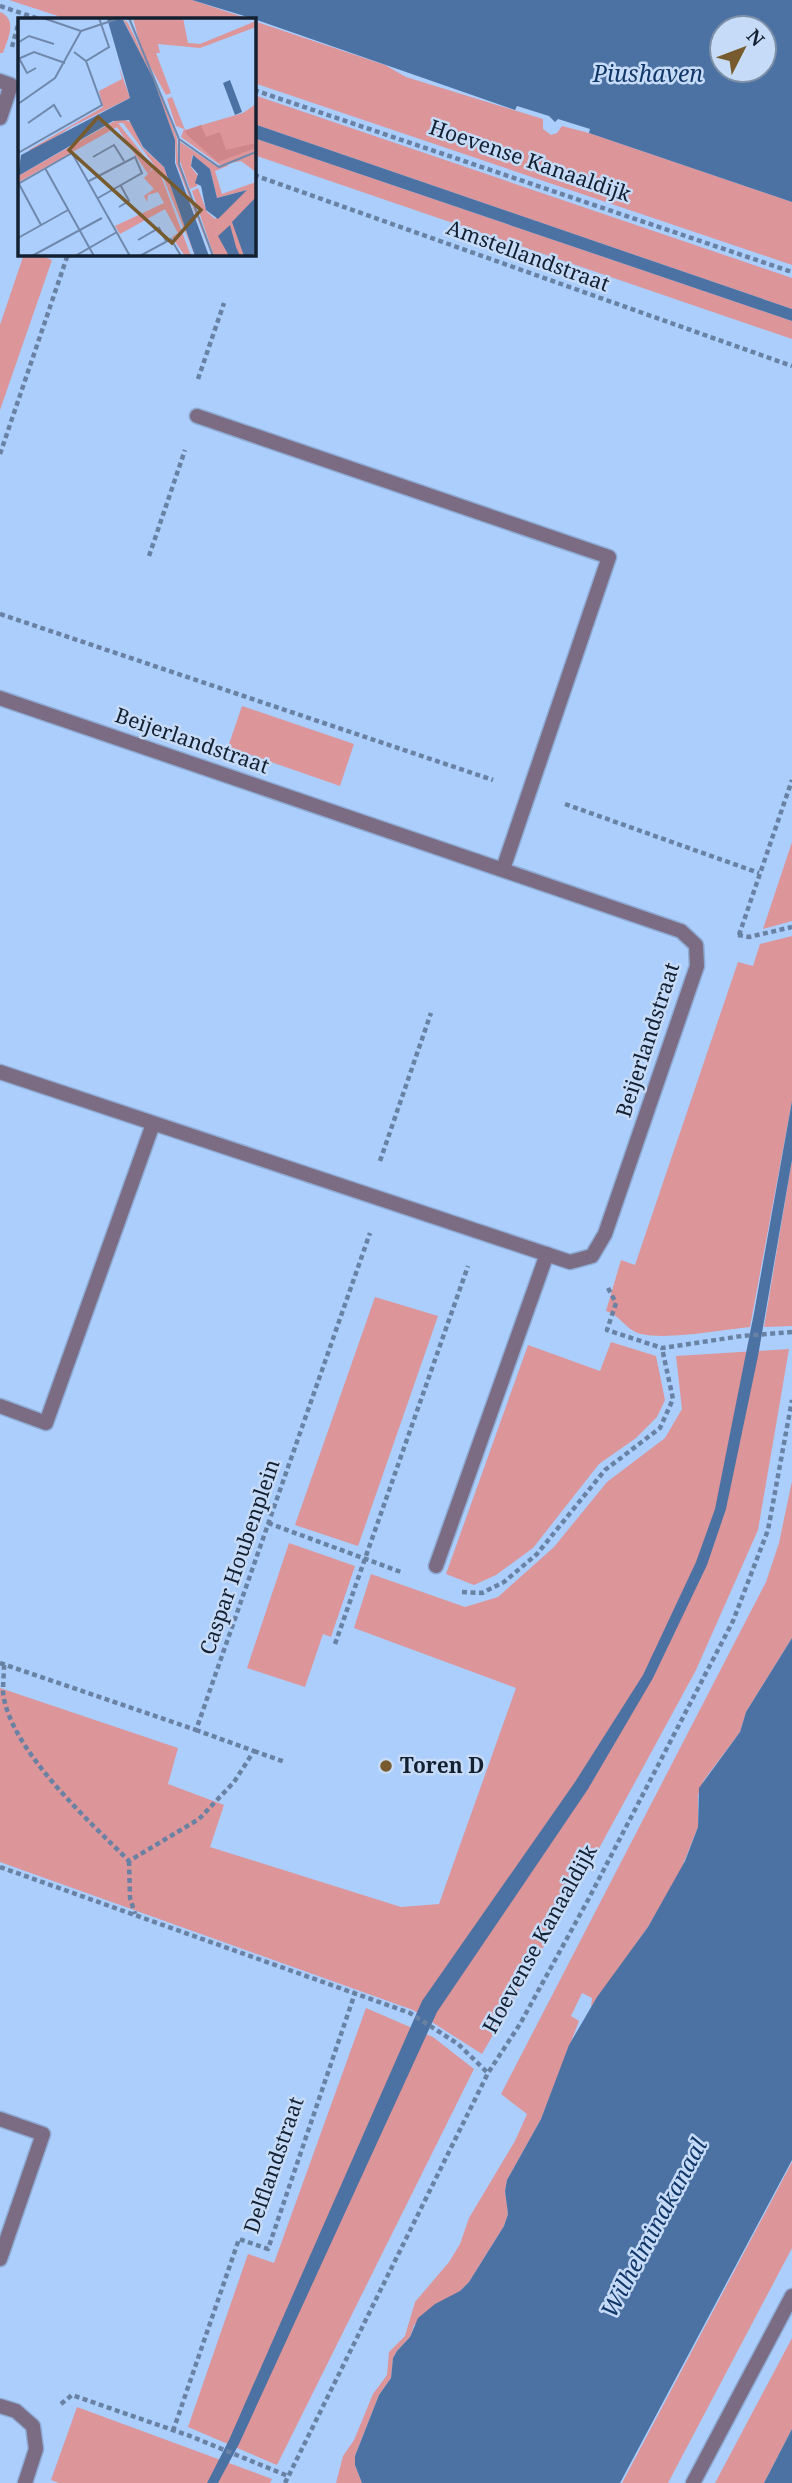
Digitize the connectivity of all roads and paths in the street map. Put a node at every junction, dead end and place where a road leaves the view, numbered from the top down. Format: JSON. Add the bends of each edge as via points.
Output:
{"nodes":[{"id":1,"x":0,"y":6,"type":"edge"},
{"id":2,"x":20,"y":16,"type":"edge"},
{"id":3,"x":6,"y":83,"type":"edge"},
{"id":4,"x":256,"y":91,"type":"edge"},
{"id":5,"x":0,"y":118,"type":"edge"},
{"id":6,"x":256,"y":176,"type":"edge"},
{"id":7,"x":67,"y":256,"type":"edge"},
{"id":8,"x":792,"y":272,"type":"edge"},
{"id":9,"x":792,"y":366,"type":"edge"},
{"id":10,"x":197,"y":416,"type":"dead end"},
{"id":11,"x":0,"y":454,"type":"edge"},
{"id":12,"x":0,"y":614,"type":"edge"},
{"id":13,"x":0,"y":698,"type":"edge"},
{"id":14,"x":792,"y":780,"type":"edge"},
{"id":15,"x":528,"y":792,"type":"junction"},
{"id":16,"x":503,"y":869,"type":"junction"},
{"id":17,"x":759,"y":873,"type":"junction"},
{"id":18,"x":792,"y":927,"type":"edge"},
{"id":19,"x":431,"y":1013,"type":"dead end"},
{"id":20,"x":0,"y":1072,"type":"edge"},
{"id":21,"x":153,"y":1124,"type":"junction"},
{"id":22,"x":375,"y":1196,"type":"junction"},
{"id":23,"x":480,"y":1231,"type":"junction"},
{"id":24,"x":547,"y":1254,"type":"junction"},
{"id":25,"x":592,"y":1256,"type":"junction"},
{"id":26,"x":792,"y":1332,"type":"edge"},
{"id":27,"x":662,"y":1348,"type":"junction"},
{"id":28,"x":792,"y":1400,"type":"edge"},
{"id":29,"x":0,"y":1406,"type":"edge"},
{"id":30,"x":268,"y":1523,"type":"junction"},
{"id":31,"x":365,"y":1560,"type":"junction"},
{"id":32,"x":436,"y":1566,"type":"dead end"},
{"id":33,"x":414,"y":1576,"type":"dead end"},
{"id":34,"x":450,"y":1588,"type":"dead end"},
{"id":35,"x":335,"y":1644,"type":"dead end"},
{"id":36,"x":2,"y":1664,"type":"edge"},
{"id":37,"x":196,"y":1730,"type":"junction"},
{"id":38,"x":254,"y":1751,"type":"junction"},
{"id":39,"x":285,"y":1762,"type":"dead end"},
{"id":40,"x":129,"y":1861,"type":"junction"},
{"id":41,"x":0,"y":1867,"type":"edge"},
{"id":42,"x":135,"y":1915,"type":"junction"},
{"id":43,"x":355,"y":1993,"type":"junction"},
{"id":44,"x":488,"y":2073,"type":"junction"},
{"id":45,"x":0,"y":2119,"type":"edge"},
{"id":46,"x":0,"y":2259,"type":"edge"},
{"id":47,"x":792,"y":2295,"type":"edge"},
{"id":48,"x":0,"y":2406,"type":"edge"},
{"id":49,"x":33,"y":2426,"type":"junction"},
{"id":50,"x":173,"y":2431,"type":"junction"},
{"id":51,"x":288,"y":2476,"type":"junction"},
{"id":52,"x":25,"y":2483,"type":"edge"},
{"id":53,"x":285,"y":2483,"type":"edge"},
{"id":54,"x":693,"y":2483,"type":"edge"}],
"edges":[{"from":1,"to":2,"type":"path"},
{"from":3,"to":5,"type":"street"},
{"from":4,"to":8,"type":"path","name":"Hoevense Kanaaldijk"},
{"from":6,"to":9,"type":"path","name":"Amstellandstraat"},
{"from":7,"to":11,"type":"path"},
{"from":10,"to":15,"type":"street","via":[[609,557]]},
{"from":12,"to":15,"type":"path"},
{"from":13,"to":16,"type":"street","name":"Beijerlandstraat"},
{"from":14,"to":17,"type":"path"},
{"from":15,"to":16,"type":"street"},
{"from":15,"to":17,"type":"path"},
{"from":16,"to":25,"type":"street","name":"Beijerlandstraat","via":[[681,931],[696,946],[697,966],[605,1234]]},
{"from":17,"to":18,"type":"path","via":[[739,935]]},
{"from":19,"to":22,"type":"path","name":"Caspar Houbenplein"},
{"from":20,"to":21,"type":"street"},
{"from":21,"to":22,"type":"street"},
{"from":21,"to":29,"type":"street","via":[[46,1423]]},
{"from":22,"to":23,"type":"street"},
{"from":22,"to":30,"type":"path","name":"Caspar Houbenplein"},
{"from":23,"to":24,"type":"street"},
{"from":23,"to":31,"type":"path"},
{"from":24,"to":25,"type":"street","via":[[570,1262]]},
{"from":24,"to":32,"type":"street"},
{"from":25,"to":27,"type":"path","via":[[616,1303],[607,1330]]},
{"from":26,"to":27,"type":"path"},
{"from":27,"to":34,"type":"path","via":[[673,1399],[660,1428],[605,1470],[537,1554],[504,1581],[482,1592]]},
{"from":28,"to":44,"type":"path","name":"Hoevense Kanaaldijk","via":[[768,1531],[733,1621],[588,1900]]},
{"from":30,"to":31,"type":"path"},
{"from":30,"to":37,"type":"path","name":"Caspar Houbenplein"},
{"from":31,"to":33,"type":"path"},
{"from":31,"to":35,"type":"path"},
{"from":36,"to":37,"type":"path"},
{"from":36,"to":40,"type":"path","via":[[3,1693],[13,1726],[39,1766]]},
{"from":37,"to":38,"type":"path"},
{"from":38,"to":39,"type":"path"},
{"from":38,"to":40,"type":"path","via":[[234,1782],[200,1819]]},
{"from":40,"to":42,"type":"path"},
{"from":41,"to":42,"type":"path"},
{"from":42,"to":43,"type":"path"},
{"from":43,"to":44,"type":"path","via":[[410,2013],[458,2044]]},
{"from":43,"to":50,"type":"path","name":"Delflandstraat","via":[[268,2249],[239,2239]]},
{"from":44,"to":51,"type":"path","name":"Hoevense Kanaaldijk"},
{"from":45,"to":46,"type":"street","via":[[43,2134]]},
{"from":47,"to":54,"type":"street"},
{"from":48,"to":49,"type":"street","via":[[16,2411]]},
{"from":49,"to":50,"type":"path","via":[[72,2395]]},
{"from":49,"to":52,"type":"street","via":[[36,2449]]},
{"from":50,"to":51,"type":"path"},
{"from":51,"to":53,"type":"path","name":"Hoevense Kanaaldijk"}]}
